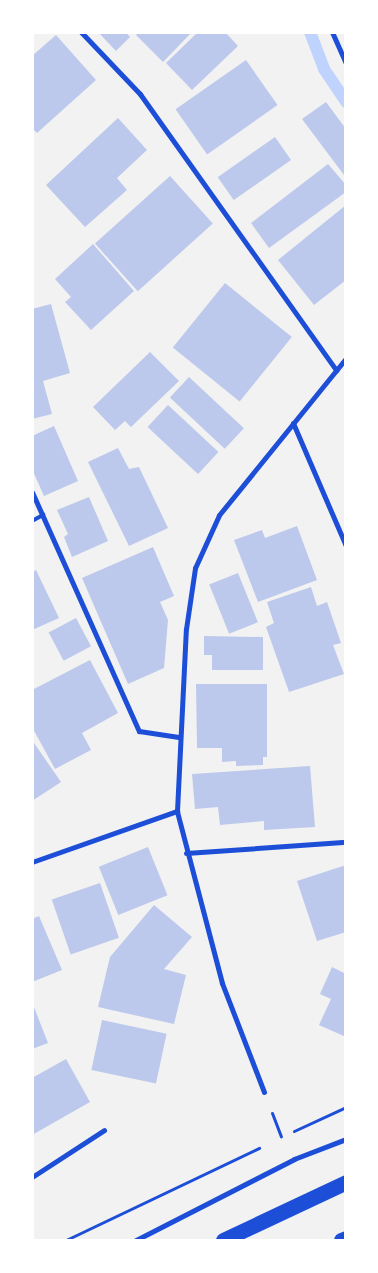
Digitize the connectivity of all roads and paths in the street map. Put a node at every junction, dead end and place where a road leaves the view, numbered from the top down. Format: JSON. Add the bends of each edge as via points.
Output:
{"nodes":[{"id":1,"x":81,"y":32,"type":"edge"},
{"id":2,"x":332,"y":32,"type":"edge"},
{"id":3,"x":346,"y":64,"type":"edge"},
{"id":4,"x":346,"y":358,"type":"edge"},
{"id":5,"x":336,"y":370,"type":"junction"},
{"id":6,"x":293,"y":423,"type":"junction"},
{"id":7,"x":32,"y":492,"type":"edge"},
{"id":8,"x":43,"y":515,"type":"junction"},
{"id":9,"x":32,"y":521,"type":"edge"},
{"id":10,"x":346,"y":546,"type":"edge"},
{"id":11,"x":179,"y":737,"type":"junction"},
{"id":12,"x":178,"y":811,"type":"junction"},
{"id":13,"x":342,"y":842,"type":"dead end"},
{"id":14,"x":186,"y":853,"type":"junction"},
{"id":15,"x":32,"y":862,"type":"edge"},
{"id":16,"x":264,"y":1092,"type":"dead end"},
{"id":17,"x":346,"y":1107,"type":"edge"},
{"id":18,"x":275,"y":1122,"type":"dead end"},
{"id":19,"x":104,"y":1130,"type":"dead end"},
{"id":20,"x":281,"y":1136,"type":"dead end"},
{"id":21,"x":346,"y":1139,"type":"edge"},
{"id":22,"x":275,"y":1140,"type":"dead end"},
{"id":23,"x":266,"y":1144,"type":"dead end"},
{"id":24,"x":32,"y":1177,"type":"edge"},
{"id":25,"x":346,"y":1182,"type":"edge"},
{"id":26,"x":346,"y":1238,"type":"edge"},
{"id":27,"x":66,"y":1240,"type":"edge"},
{"id":28,"x":136,"y":1240,"type":"edge"},
{"id":29,"x":223,"y":1240,"type":"edge"},
{"id":30,"x":341,"y":1240,"type":"edge"}],
"edges":[{"from":1,"to":5,"type":"street","via":[[140,94]]},
{"from":2,"to":3,"type":"street"},
{"from":4,"to":5,"type":"street"},
{"from":5,"to":6,"type":"street"},
{"from":6,"to":10,"type":"street"},
{"from":6,"to":11,"type":"street","via":[[219,515],[195,568],[186,629]]},
{"from":7,"to":8,"type":"street"},
{"from":8,"to":9,"type":"lane"},
{"from":8,"to":11,"type":"street","via":[[139,731]]},
{"from":11,"to":12,"type":"street"},
{"from":12,"to":14,"type":"street"},
{"from":12,"to":15,"type":"street"},
{"from":13,"to":14,"type":"street"},
{"from":14,"to":16,"type":"street","via":[[222,983]]},
{"from":17,"to":22,"type":"path"},
{"from":18,"to":20,"type":"path"},
{"from":19,"to":24,"type":"street"},
{"from":21,"to":28,"type":"street","via":[[294,1158]]},
{"from":23,"to":27,"type":"path"},
{"from":25,"to":29,"type":"highway"},
{"from":26,"to":30,"type":"highway"}]}
